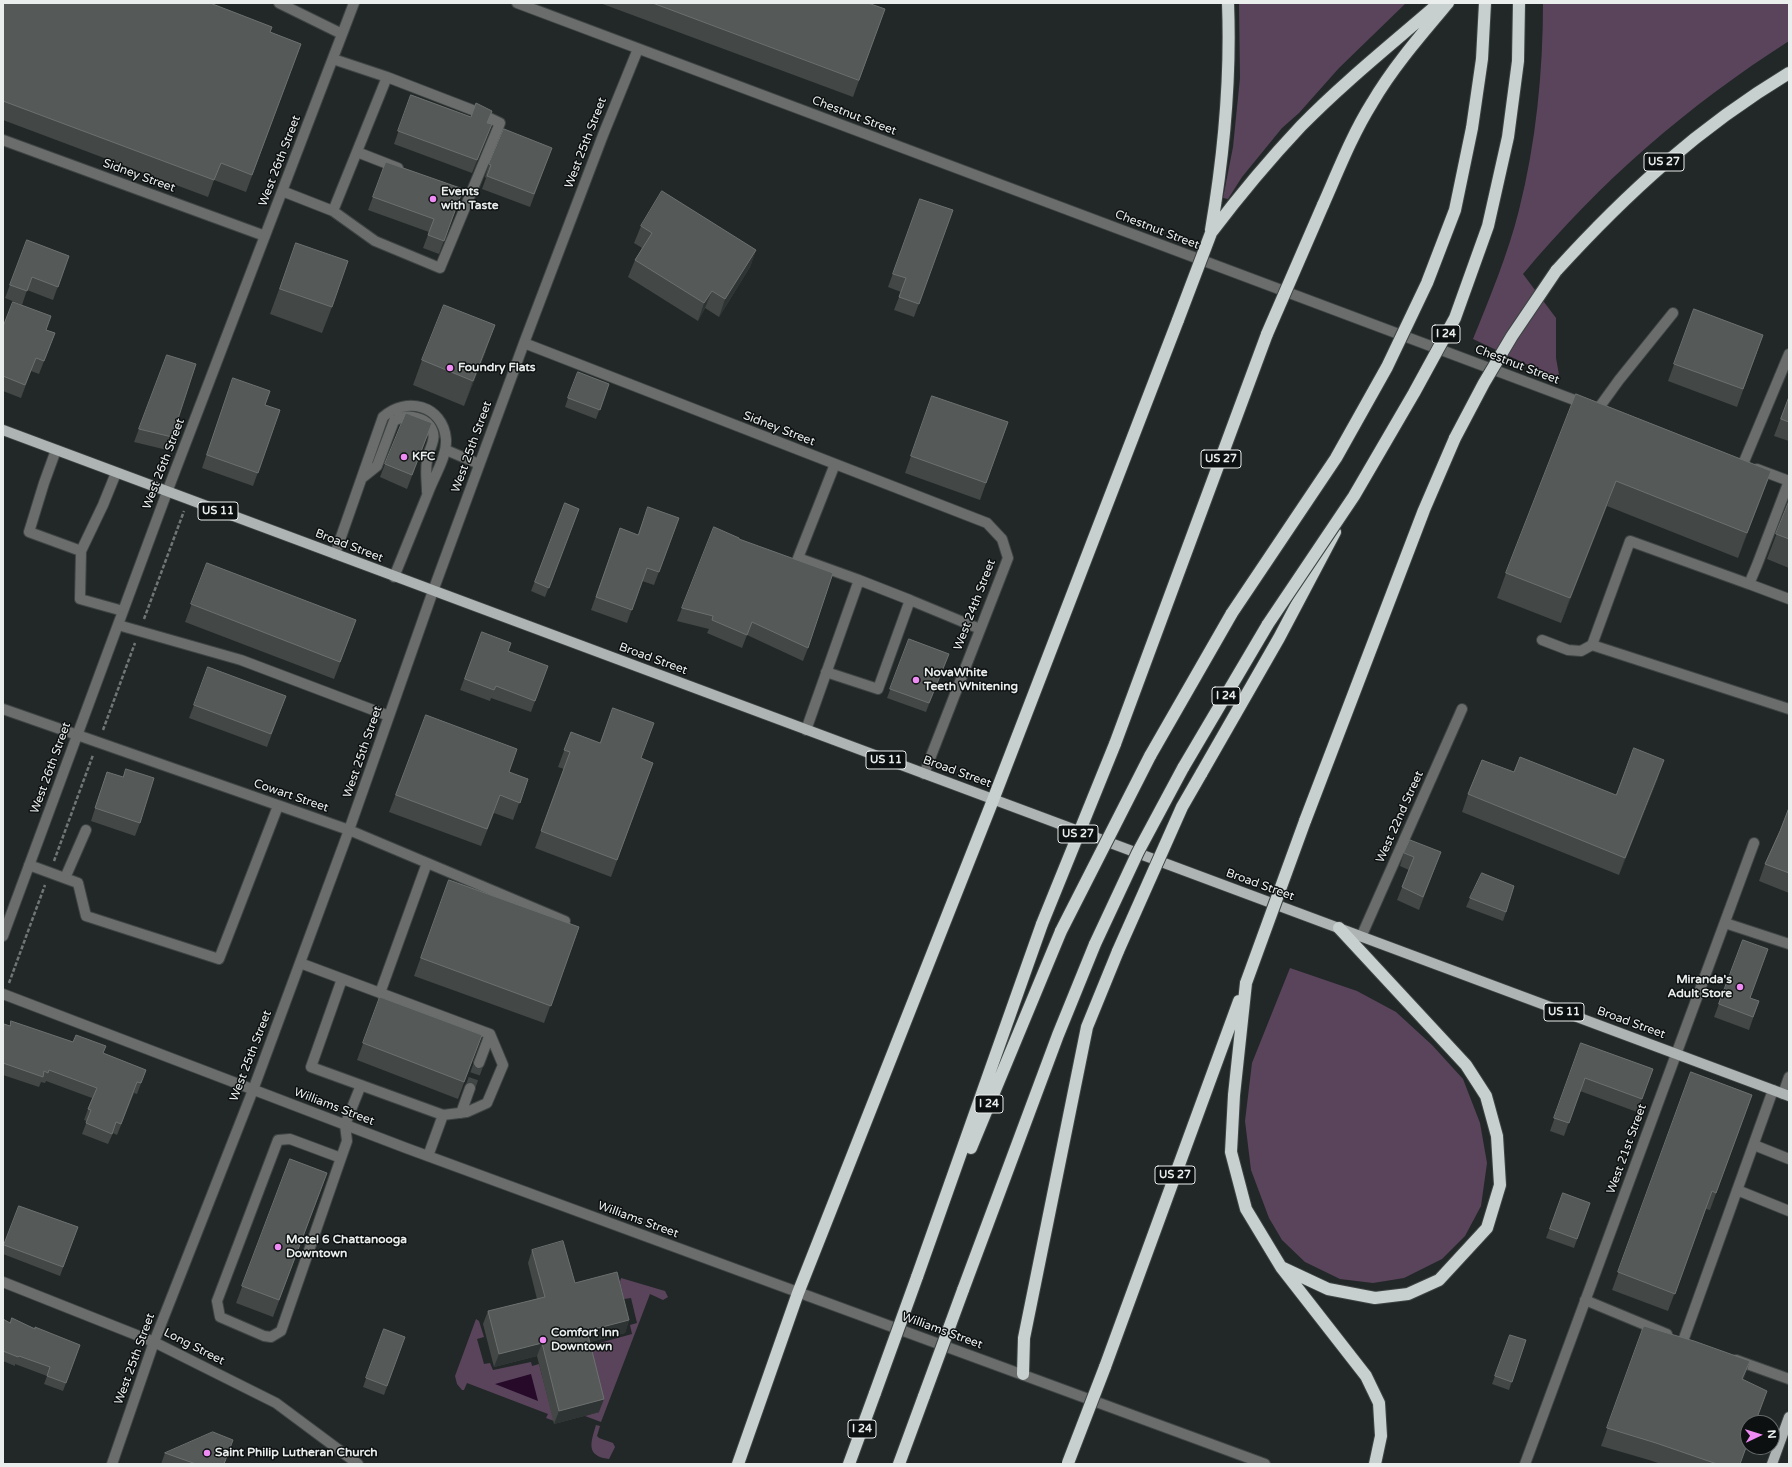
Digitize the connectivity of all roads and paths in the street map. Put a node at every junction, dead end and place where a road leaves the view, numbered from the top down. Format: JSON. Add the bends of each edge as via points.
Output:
{"nodes":[{"id":1,"x":280,"y":3,"type":"edge"},
{"id":2,"x":354,"y":3,"type":"edge"},
{"id":3,"x":517,"y":3,"type":"edge"},
{"id":4,"x":1228,"y":3,"type":"edge"},
{"id":5,"x":1439,"y":3,"type":"edge"},
{"id":6,"x":1448,"y":3,"type":"edge"},
{"id":7,"x":1485,"y":3,"type":"edge"},
{"id":8,"x":1519,"y":3,"type":"edge"},
{"id":9,"x":342,"y":34,"type":"junction"},
{"id":10,"x":638,"y":48,"type":"junction"},
{"id":11,"x":333,"y":59,"type":"junction"},
{"id":12,"x":1789,"y":73,"type":"edge"},
{"id":13,"x":387,"y":77,"type":"junction"},
{"id":14,"x":3,"y":140,"type":"edge"},
{"id":15,"x":357,"y":152,"type":"junction"},
{"id":16,"x":408,"y":172,"type":"edge"},
{"id":17,"x":282,"y":191,"type":"junction"},
{"id":18,"x":333,"y":211,"type":"junction"},
{"id":19,"x":1211,"y":233,"type":"junction"},
{"id":20,"x":265,"y":236,"type":"junction"},
{"id":21,"x":1674,"y":314,"type":"dead end"},
{"id":22,"x":524,"y":344,"type":"junction"},
{"id":23,"x":1789,"y":354,"type":"edge"},
{"id":24,"x":3,"y":430,"type":"edge"},
{"id":25,"x":56,"y":450,"type":"junction"},
{"id":26,"x":446,"y":450,"type":"junction"},
{"id":27,"x":479,"y":464,"type":"junction"},
{"id":28,"x":835,"y":464,"type":"junction"},
{"id":29,"x":116,"y":473,"type":"junction"},
{"id":30,"x":362,"y":478,"type":"junction"},
{"id":31,"x":1789,"y":481,"type":"edge"},
{"id":32,"x":167,"y":492,"type":"junction"},
{"id":33,"x":427,"y":496,"type":"junction"},
{"id":34,"x":1354,"y":496,"type":"junction"},
{"id":35,"x":81,"y":551,"type":"junction"},
{"id":36,"x":335,"y":554,"type":"junction"},
{"id":37,"x":1008,"y":558,"type":"joint"},
{"id":38,"x":394,"y":577,"type":"junction"},
{"id":39,"x":859,"y":580,"type":"junction"},
{"id":40,"x":1749,"y":584,"type":"junction"},
{"id":41,"x":433,"y":591,"type":"junction"},
{"id":42,"x":1789,"y":599,"type":"edge"},
{"id":43,"x":910,"y":600,"type":"junction"},
{"id":44,"x":123,"y":611,"type":"junction"},
{"id":45,"x":118,"y":625,"type":"junction"},
{"id":46,"x":980,"y":629,"type":"junction"},
{"id":47,"x":1542,"y":640,"type":"dead end"},
{"id":48,"x":1592,"y":645,"type":"junction"},
{"id":49,"x":826,"y":672,"type":"junction"},
{"id":50,"x":1462,"y":708,"type":"dead end"},
{"id":51,"x":3,"y":709,"type":"edge"},
{"id":52,"x":1789,"y":709,"type":"edge"},
{"id":53,"x":389,"y":716,"type":"junction"},
{"id":54,"x":806,"y":730,"type":"junction"},
{"id":55,"x":77,"y":736,"type":"junction"},
{"id":56,"x":924,"y":774,"type":"junction"},
{"id":57,"x":994,"y":800,"type":"junction"},
{"id":58,"x":278,"y":806,"type":"junction"},
{"id":59,"x":86,"y":830,"type":"dead end"},
{"id":60,"x":349,"y":830,"type":"junction"},
{"id":61,"x":1754,"y":843,"type":"dead end"},
{"id":62,"x":427,"y":863,"type":"junction"},
{"id":63,"x":29,"y":865,"type":"junction"},
{"id":64,"x":65,"y":878,"type":"junction"},
{"id":65,"x":565,"y":921,"type":"edge"},
{"id":66,"x":1725,"y":922,"type":"junction"},
{"id":67,"x":1338,"y":928,"type":"junction"},
{"id":68,"x":3,"y":936,"type":"edge"},
{"id":69,"x":1361,"y":936,"type":"junction"},
{"id":70,"x":1789,"y":944,"type":"edge"},
{"id":71,"x":300,"y":964,"type":"junction"},
{"id":72,"x":342,"y":979,"type":"junction"},
{"id":73,"x":1246,"y":983,"type":"junction"},
{"id":74,"x":3,"y":994,"type":"edge"},
{"id":75,"x":380,"y":994,"type":"junction"},
{"id":76,"x":490,"y":1034,"type":"junction"},
{"id":77,"x":1677,"y":1054,"type":"junction"},
{"id":78,"x":479,"y":1063,"type":"tunnel mouth"},
{"id":79,"x":1789,"y":1077,"type":"edge"},
{"id":80,"x":361,"y":1085,"type":"junction"},
{"id":81,"x":470,"y":1088,"type":"tunnel mouth"},
{"id":82,"x":253,"y":1090,"type":"junction"},
{"id":83,"x":1773,"y":1090,"type":"junction"},
{"id":84,"x":1786,"y":1095,"type":"edge"},
{"id":85,"x":461,"y":1112,"type":"junction"},
{"id":86,"x":443,"y":1115,"type":"junction"},
{"id":87,"x":345,"y":1125,"type":"junction"},
{"id":88,"x":1754,"y":1145,"type":"junction"},
{"id":89,"x":428,"y":1156,"type":"junction"},
{"id":90,"x":341,"y":1158,"type":"junction"},
{"id":91,"x":1789,"y":1159,"type":"edge"},
{"id":92,"x":1737,"y":1190,"type":"junction"},
{"id":93,"x":1789,"y":1211,"type":"edge"},
{"id":94,"x":1281,"y":1267,"type":"junction"},
{"id":95,"x":917,"y":1277,"type":"junction"},
{"id":96,"x":3,"y":1282,"type":"edge"},
{"id":97,"x":798,"y":1293,"type":"junction"},
{"id":98,"x":1585,"y":1300,"type":"junction"},
{"id":99,"x":154,"y":1342,"type":"junction"},
{"id":100,"x":1726,"y":1356,"type":"edge"},
{"id":101,"x":1023,"y":1374,"type":"junction"},
{"id":102,"x":1789,"y":1379,"type":"edge"},
{"id":103,"x":1789,"y":1417,"type":"edge"},
{"id":104,"x":112,"y":1464,"type":"edge"},
{"id":105,"x":358,"y":1464,"type":"edge"},
{"id":106,"x":738,"y":1464,"type":"edge"},
{"id":107,"x":849,"y":1464,"type":"edge"},
{"id":108,"x":899,"y":1464,"type":"edge"},
{"id":109,"x":1068,"y":1464,"type":"edge"},
{"id":110,"x":1265,"y":1464,"type":"edge"},
{"id":111,"x":1375,"y":1464,"type":"edge"},
{"id":112,"x":1525,"y":1464,"type":"edge"},
{"id":113,"x":1772,"y":1464,"type":"edge"}],
"edges":[{"from":1,"to":9,"type":"street"},
{"from":2,"to":9,"type":"street","name":"West 26th Street"},
{"from":3,"to":10,"type":"street","name":"Chestnut Street"},
{"from":4,"to":19,"type":"highway","via":[[1225,137]]},
{"from":5,"to":19,"type":"highway","via":[[1329,99],[1302,126],[1239,196]]},
{"from":6,"to":95,"type":"highway","number":"US 27","bridge":true,"via":[[1405,54],[1372,103],[1351,141],[1267,334],[1115,744],[1042,924]]},
{"from":7,"to":95,"type":"highway","number":"I 24","bridge":true,"via":[[1482,59],[1472,128],[1455,210],[1427,283],[1387,367],[1336,458],[1232,613],[1150,756],[1061,931]]},
{"from":8,"to":34,"type":"highway","number":"I 24","bridge":true,"via":[[1518,61],[1508,137],[1488,226],[1455,318]]},
{"from":9,"to":11,"type":"street","name":"West 26th Street"},
{"from":10,"to":21,"type":"street","name":"Chestnut Street","via":[[1601,410],[1619,380]]},
{"from":10,"to":22,"type":"street","name":"West 25th Street","via":[[602,135]]},
{"from":11,"to":13,"type":"street"},
{"from":11,"to":17,"type":"street","name":"West 26th Street"},
{"from":12,"to":73,"type":"highway","number":"US 27","bridge":true,"via":[[1689,141],[1618,205],[1556,271],[1512,336],[1484,383],[1441,467],[1305,821]]},
{"from":13,"to":15,"type":"street"},
{"from":13,"to":18,"type":"street","via":[[500,123],[466,195],[440,268],[374,241]]},
{"from":14,"to":20,"type":"street","name":"Sidney Street"},
{"from":15,"to":16,"type":"street"},
{"from":15,"to":18,"type":"street"},
{"from":17,"to":18,"type":"street"},
{"from":17,"to":20,"type":"street","name":"West 26th Street"},
{"from":19,"to":57,"type":"highway","bridge":true},
{"from":20,"to":32,"type":"street","name":"West 26th Street"},
{"from":22,"to":27,"type":"street","name":"West 25th Street"},
{"from":22,"to":28,"type":"street","name":"Sidney Street"},
{"from":23,"to":31,"type":"street","via":[[1740,462]]},
{"from":24,"to":25,"type":"main road","name":"Broad Street","number":"US 11"},
{"from":25,"to":29,"type":"main road","name":"Broad Street","number":"US 11"},
{"from":25,"to":35,"type":"street","via":[[29,532]]},
{"from":26,"to":27,"type":"street"},
{"from":26,"to":30,"type":"street","via":[[444,425],[438,416],[418,407],[399,407],[383,417]]},
{"from":26,"to":33,"type":"street"},
{"from":27,"to":41,"type":"street","name":"West 25th Street"},
{"from":28,"to":37,"type":"street","name":"Sidney Street","via":[[987,523],[1002,538]]},
{"from":28,"to":39,"type":"street","via":[[798,558]]},
{"from":29,"to":32,"type":"main road","name":"Broad Street","number":"US 11"},
{"from":29,"to":35,"type":"street"},
{"from":30,"to":33,"type":"street","via":[[377,466],[394,422],[404,416],[420,418],[428,423],[433,431],[434,441],[427,460]]},
{"from":30,"to":36,"type":"street"},
{"from":31,"to":40,"type":"street"},
{"from":32,"to":36,"type":"main road","name":"Broad Street","number":"US 11"},
{"from":32,"to":44,"type":"street","name":"West 26th Street"},
{"from":33,"to":38,"type":"street"},
{"from":34,"to":101,"type":"highway","bridge":true,"via":[[1280,638],[1182,807],[1087,1027],[1024,1338]]},
{"from":34,"to":108,"type":"highway","number":"I 24","bridge":true,"via":[[1268,624],[1138,852],[1095,944],[1058,1035]]},
{"from":35,"to":44,"type":"street","via":[[80,599]]},
{"from":36,"to":38,"type":"main road","name":"Broad Street","number":"US 11"},
{"from":37,"to":46,"type":"street","name":"West 24th Street"},
{"from":38,"to":41,"type":"main road","name":"Broad Street","number":"US 11"},
{"from":39,"to":43,"type":"street"},
{"from":39,"to":49,"type":"street"},
{"from":40,"to":42,"type":"street"},
{"from":40,"to":48,"type":"street","via":[[1630,541]]},
{"from":41,"to":53,"type":"street","name":"West 25th Street"},
{"from":41,"to":54,"type":"main road","name":"Broad Street","number":"US 11"},
{"from":43,"to":46,"type":"street"},
{"from":43,"to":49,"type":"street","via":[[878,689]]},
{"from":44,"to":45,"type":"street","name":"West 26th Street"},
{"from":45,"to":53,"type":"street","via":[[241,660]]},
{"from":45,"to":55,"type":"street","name":"West 26th Street"},
{"from":46,"to":56,"type":"street","name":"West 24th Street"},
{"from":47,"to":48,"type":"street","via":[[1568,650],[1581,651]]},
{"from":48,"to":52,"type":"street"},
{"from":49,"to":54,"type":"street"},
{"from":50,"to":69,"type":"street","name":"West 22nd Street"},
{"from":51,"to":55,"type":"street","name":"Cowart Street"},
{"from":53,"to":60,"type":"street","name":"West 25th Street"},
{"from":54,"to":56,"type":"main road","name":"Broad Street","number":"US 11"},
{"from":55,"to":58,"type":"street","name":"Cowart Street"},
{"from":55,"to":63,"type":"street","name":"West 26th Street"},
{"from":56,"to":57,"type":"main road","name":"Broad Street","number":"US 11"},
{"from":57,"to":67,"type":"main road","name":"Broad Street","number":"US 11"},
{"from":57,"to":97,"type":"highway"},
{"from":58,"to":60,"type":"street","name":"Cowart Street"},
{"from":58,"to":64,"type":"street","via":[[219,959],[86,916],[78,883]]},
{"from":59,"to":64,"type":"street"},
{"from":60,"to":62,"type":"street","name":"Cowart Street"},
{"from":60,"to":71,"type":"street","name":"West 25th Street"},
{"from":61,"to":66,"type":"street","name":"West 21st Street"},
{"from":62,"to":65,"type":"street","name":"Cowart Street"},
{"from":62,"to":75,"type":"street"},
{"from":63,"to":64,"type":"street"},
{"from":63,"to":68,"type":"street","name":"West 26th Street"},
{"from":66,"to":70,"type":"street"},
{"from":66,"to":77,"type":"street","name":"West 21st Street"},
{"from":67,"to":69,"type":"main road","name":"Broad Street","number":"US 11"},
{"from":67,"to":94,"type":"highway","via":[[1466,1065],[1486,1096],[1497,1136],[1500,1185],[1487,1228],[1439,1280],[1408,1294],[1375,1298],[1328,1289]]},
{"from":69,"to":77,"type":"main road","name":"Broad Street","number":"US 11"},
{"from":71,"to":72,"type":"street"},
{"from":71,"to":82,"type":"street","name":"West 25th Street"},
{"from":72,"to":75,"type":"street"},
{"from":72,"to":80,"type":"street","via":[[312,1067]]},
{"from":73,"to":94,"type":"highway","via":[[1234,1095],[1231,1152],[1246,1209]]},
{"from":73,"to":109,"type":"highway","number":"US 27","bridge":true},
{"from":74,"to":82,"type":"street","name":"Williams Street"},
{"from":75,"to":76,"type":"street"},
{"from":76,"to":78,"type":"street"},
{"from":76,"to":85,"type":"street","via":[[503,1064],[487,1103]]},
{"from":77,"to":83,"type":"main road","name":"Broad Street","number":"US 11"},
{"from":77,"to":98,"type":"street","name":"West 21st Street"},
{"from":79,"to":84,"type":"street"},
{"from":80,"to":86,"type":"street"},
{"from":80,"to":87,"type":"street"},
{"from":81,"to":85,"type":"street"},
{"from":82,"to":87,"type":"street","name":"Williams Street"},
{"from":82,"to":99,"type":"street","name":"West 25th Street"},
{"from":83,"to":84,"type":"main road","name":"Broad Street","number":"US 11"},
{"from":83,"to":88,"type":"street"},
{"from":85,"to":86,"type":"street"},
{"from":86,"to":89,"type":"street"},
{"from":87,"to":89,"type":"street","name":"Williams Street"},
{"from":87,"to":90,"type":"street","via":[[347,1141]]},
{"from":88,"to":91,"type":"street"},
{"from":88,"to":92,"type":"street"},
{"from":89,"to":97,"type":"street","name":"Williams Street"},
{"from":90,"to":90,"type":"street","via":[[290,1139],[278,1140],[217,1300],[220,1317],[264,1336],[271,1337],[281,1331]]},
{"from":92,"to":93,"type":"street"},
{"from":92,"to":98,"type":"street","via":[[1687,1343]]},
{"from":94,"to":111,"type":"highway","via":[[1366,1376],[1379,1403],[1381,1436]]},
{"from":95,"to":107,"type":"highway","number":"I 24","bridge":true},
{"from":96,"to":99,"type":"street","name":"Long Street"},
{"from":97,"to":101,"type":"street","name":"Williams Street"},
{"from":97,"to":106,"type":"highway"},
{"from":98,"to":112,"type":"street","name":"West 21st Street"},
{"from":99,"to":104,"type":"street","name":"West 25th Street"},
{"from":99,"to":105,"type":"street","name":"Long Street","via":[[276,1403]]},
{"from":100,"to":102,"type":"street"},
{"from":101,"to":110,"type":"street","name":"Williams Street"},
{"from":103,"to":113,"type":"main road"}]}
